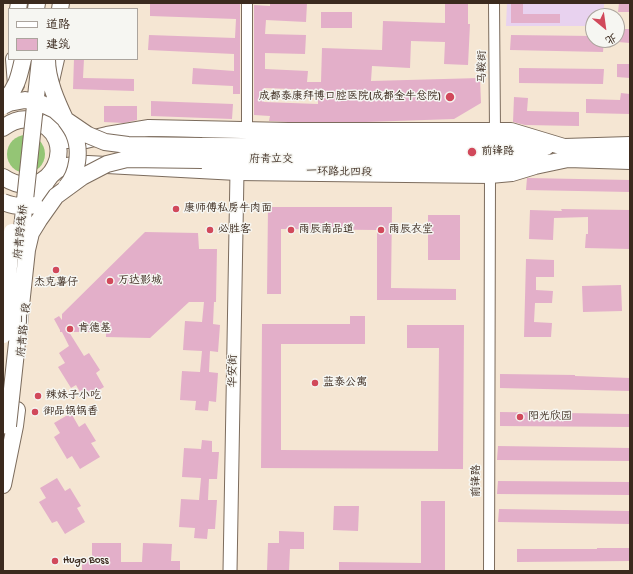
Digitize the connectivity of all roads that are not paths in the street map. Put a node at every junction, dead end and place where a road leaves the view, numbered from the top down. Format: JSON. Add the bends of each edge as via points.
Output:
{"nodes":[{"id":1,"x":247,"y":3,"type":"edge"},
{"id":2,"x":494,"y":3,"type":"edge"},
{"id":3,"x":14,"y":60,"type":"edge"},
{"id":4,"x":23,"y":60,"type":"edge"},
{"id":5,"x":31,"y":60,"type":"edge"},
{"id":6,"x":40,"y":60,"type":"edge"},
{"id":7,"x":47,"y":60,"type":"edge"},
{"id":8,"x":56,"y":60,"type":"edge"},
{"id":9,"x":3,"y":102,"type":"edge"},
{"id":10,"x":3,"y":106,"type":"edge"},
{"id":11,"x":66,"y":120,"type":"junction"},
{"id":12,"x":5,"y":125,"type":"edge"},
{"id":13,"x":247,"y":130,"type":"junction"},
{"id":14,"x":495,"y":131,"type":"junction"},
{"id":15,"x":55,"y":137,"type":"junction"},
{"id":16,"x":630,"y":145,"type":"edge"},
{"id":17,"x":202,"y":153,"type":"junction"},
{"id":18,"x":566,"y":153,"type":"junction"},
{"id":19,"x":630,"y":161,"type":"edge"},
{"id":20,"x":237,"y":172,"type":"junction"},
{"id":21,"x":490,"y":175,"type":"junction"},
{"id":22,"x":49,"y":176,"type":"junction"},
{"id":23,"x":3,"y":177,"type":"edge"},
{"id":24,"x":56,"y":196,"type":"junction"},
{"id":25,"x":3,"y":202,"type":"edge"},
{"id":26,"x":3,"y":239,"type":"edge"},
{"id":27,"x":3,"y":267,"type":"edge"},
{"id":28,"x":3,"y":335,"type":"edge"},
{"id":29,"x":3,"y":406,"type":"edge"},
{"id":30,"x":3,"y":475,"type":"edge"},
{"id":31,"x":3,"y":485,"type":"edge"},
{"id":32,"x":230,"y":571,"type":"edge"},
{"id":33,"x":489,"y":571,"type":"edge"}],
"edges":[{"from":1,"to":13,"type":"street"},
{"from":2,"to":14,"type":"street","name":"马鞍街"},
{"from":3,"to":12,"type":"main road","via":[[17,107]]},
{"from":4,"to":9,"type":"main road","bridge":true,"via":[[18,81]]},
{"from":5,"to":28,"type":"main road","name":"府青跨线桥","bridge":true,"via":[[13,215]]},
{"from":6,"to":29,"type":"main road","name":"府青跨线桥","bridge":true},
{"from":7,"to":11,"type":"main road","name":"府青立交","bridge":true,"via":[[50,82]]},
{"from":8,"to":15,"type":"main road","name":"府青路二段","via":[[48,94]]},
{"from":10,"to":11,"type":"main road","name":"府青立交","bridge":true,"via":[[25,100],[40,103],[55,110]]},
{"from":11,"to":17,"type":"main road","name":"府青立交","bridge":true,"via":[[88,135],[105,142]]},
{"from":11,"to":24,"type":"main road","name":"府青立交","bridge":true,"via":[[75,135],[78,152],[76,168],[68,184]]},
{"from":12,"to":15,"type":"main road","via":[[30,119],[40,122]]},
{"from":13,"to":14,"type":"main road","name":"一环路北四段"},
{"from":13,"to":15,"type":"main road","name":"一环路北四段","via":[[149,128],[86,140]]},
{"from":14,"to":18,"type":"main road","name":"一环路北四段","via":[[512,131]]},
{"from":15,"to":22,"type":"main road","name":"府青路二段","via":[[58,158]]},
{"from":16,"to":18,"type":"main road","name":"一环路北四段"},
{"from":17,"to":18,"type":"main road","name":"府青立交"},
{"from":17,"to":24,"type":"main road","name":"府青立交","bridge":true,"via":[[127,159],[107,164],[82,177]]},
{"from":18,"to":19,"type":"main road","name":"一环路北四段"},
{"from":18,"to":21,"type":"main road","name":"一环路北四段","via":[[512,173]]},
{"from":20,"to":21,"type":"main road","name":"一环路北四段"},
{"from":20,"to":22,"type":"main road","name":"一环路北四段","via":[[88,164],[63,167]]},
{"from":20,"to":32,"type":"street","name":"华安街"},
{"from":21,"to":33,"type":"street","name":"前锋路"},
{"from":22,"to":23,"type":"main road","name":"一环路北四段","via":[[31,185],[21,185]]},
{"from":22,"to":31,"type":"main road","name":"府青路二段","via":[[36,217],[15,426]]},
{"from":24,"to":25,"type":"main road","name":"府青立交","bridge":true,"via":[[43,204],[28,207],[12,206]]},
{"from":24,"to":30,"type":"main road","name":"府青立交","bridge":true,"via":[[31,232],[27,250]]},
{"from":26,"to":27,"type":"main road"}]}
